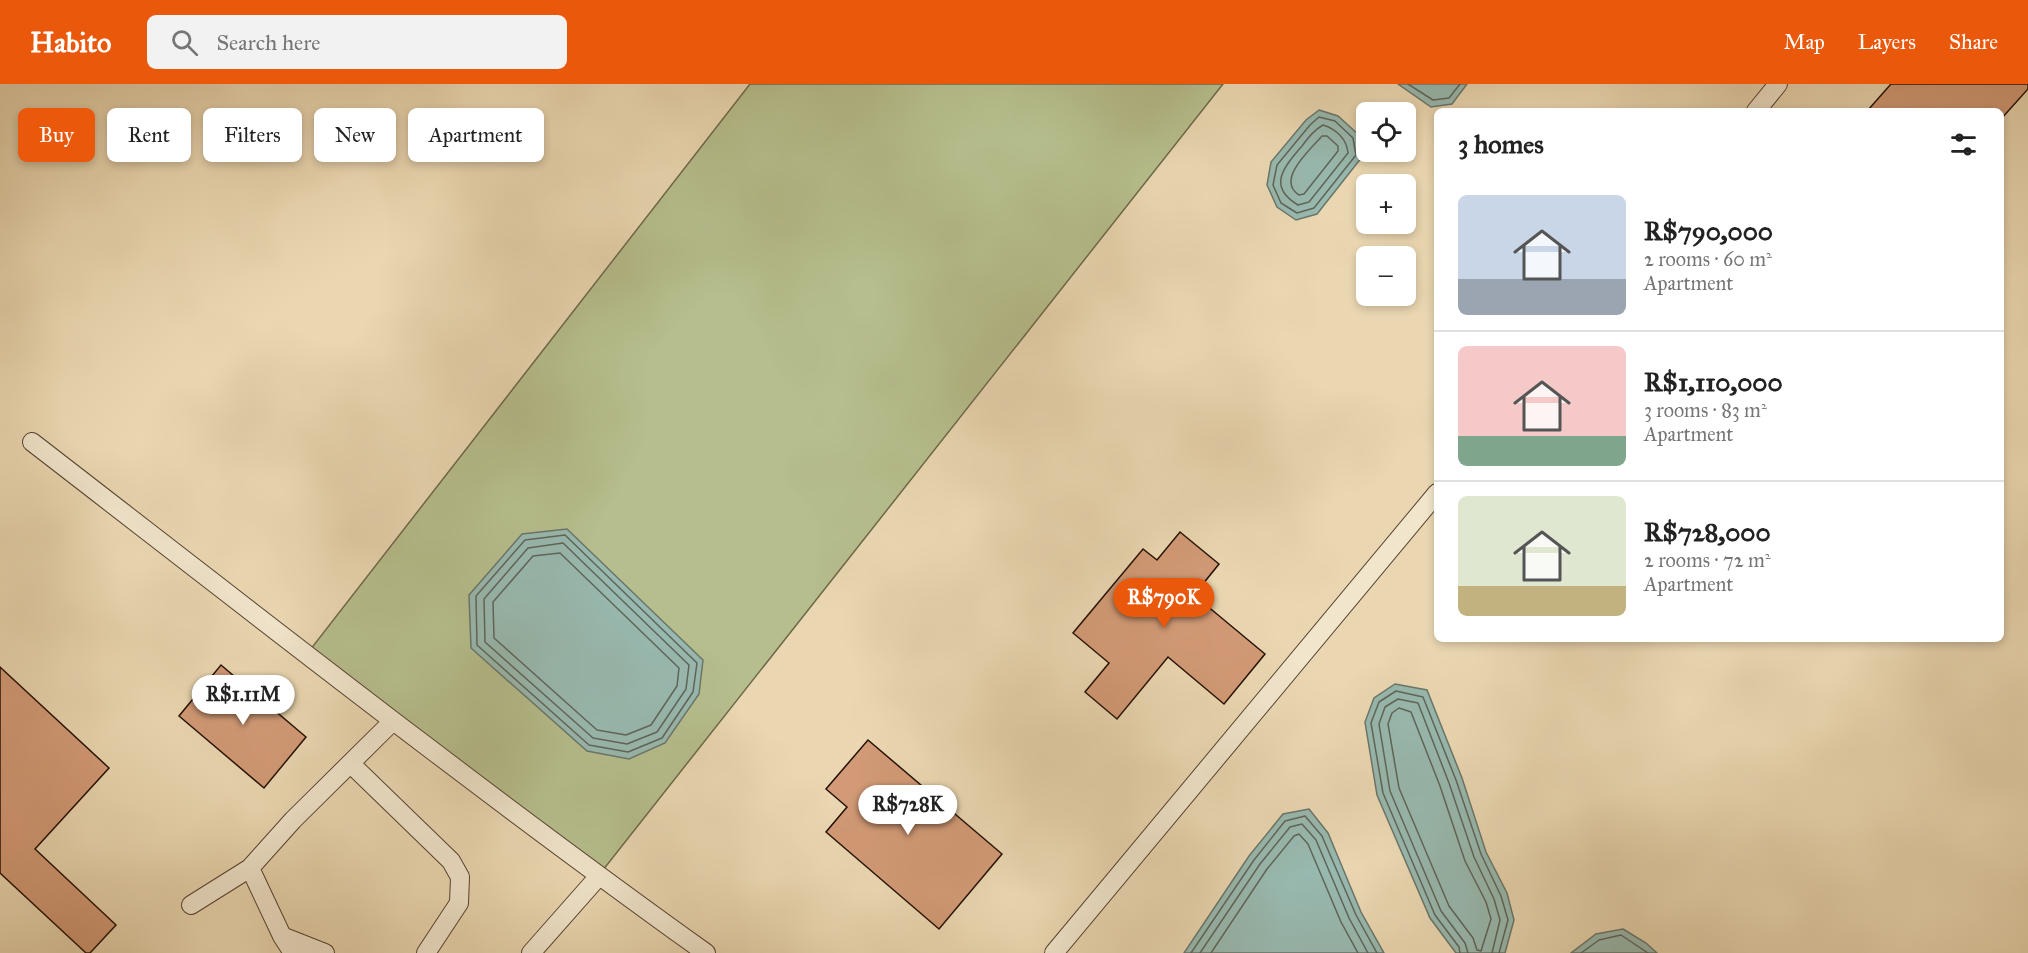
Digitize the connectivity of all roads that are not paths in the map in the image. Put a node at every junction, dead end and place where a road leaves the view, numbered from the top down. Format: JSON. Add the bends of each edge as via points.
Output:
{"nodes":[{"id":1,"x":1778,"y":84,"type":"edge"},
{"id":2,"x":1758,"y":108,"type":"edge"},
{"id":3,"x":32,"y":442,"type":"dead end"},
{"id":4,"x":1434,"y":498,"type":"edge"},
{"id":5,"x":393,"y":722,"type":"junction"},
{"id":6,"x":351,"y":764,"type":"junction"},
{"id":7,"x":250,"y":868,"type":"junction"},
{"id":8,"x":599,"y":876,"type":"junction"},
{"id":9,"x":191,"y":905,"type":"dead end"},
{"id":10,"x":282,"y":936,"type":"junction"},
{"id":11,"x":293,"y":953,"type":"edge"},
{"id":12,"x":325,"y":953,"type":"edge"},
{"id":13,"x":426,"y":953,"type":"edge"},
{"id":14,"x":531,"y":953,"type":"edge"},
{"id":15,"x":706,"y":953,"type":"edge"},
{"id":16,"x":1054,"y":953,"type":"edge"}],
"edges":[{"from":1,"to":2,"type":"lane"},
{"from":3,"to":5,"type":"lane"},
{"from":4,"to":16,"type":"lane"},
{"from":5,"to":6,"type":"lane"},
{"from":5,"to":8,"type":"lane"},
{"from":6,"to":7,"type":"lane"},
{"from":6,"to":13,"type":"lane","via":[[451,861],[460,877],[459,903]]},
{"from":7,"to":9,"type":"lane"},
{"from":7,"to":10,"type":"lane"},
{"from":8,"to":14,"type":"lane"},
{"from":8,"to":15,"type":"lane"},
{"from":10,"to":11,"type":"lane"},
{"from":10,"to":12,"type":"lane"}]}
